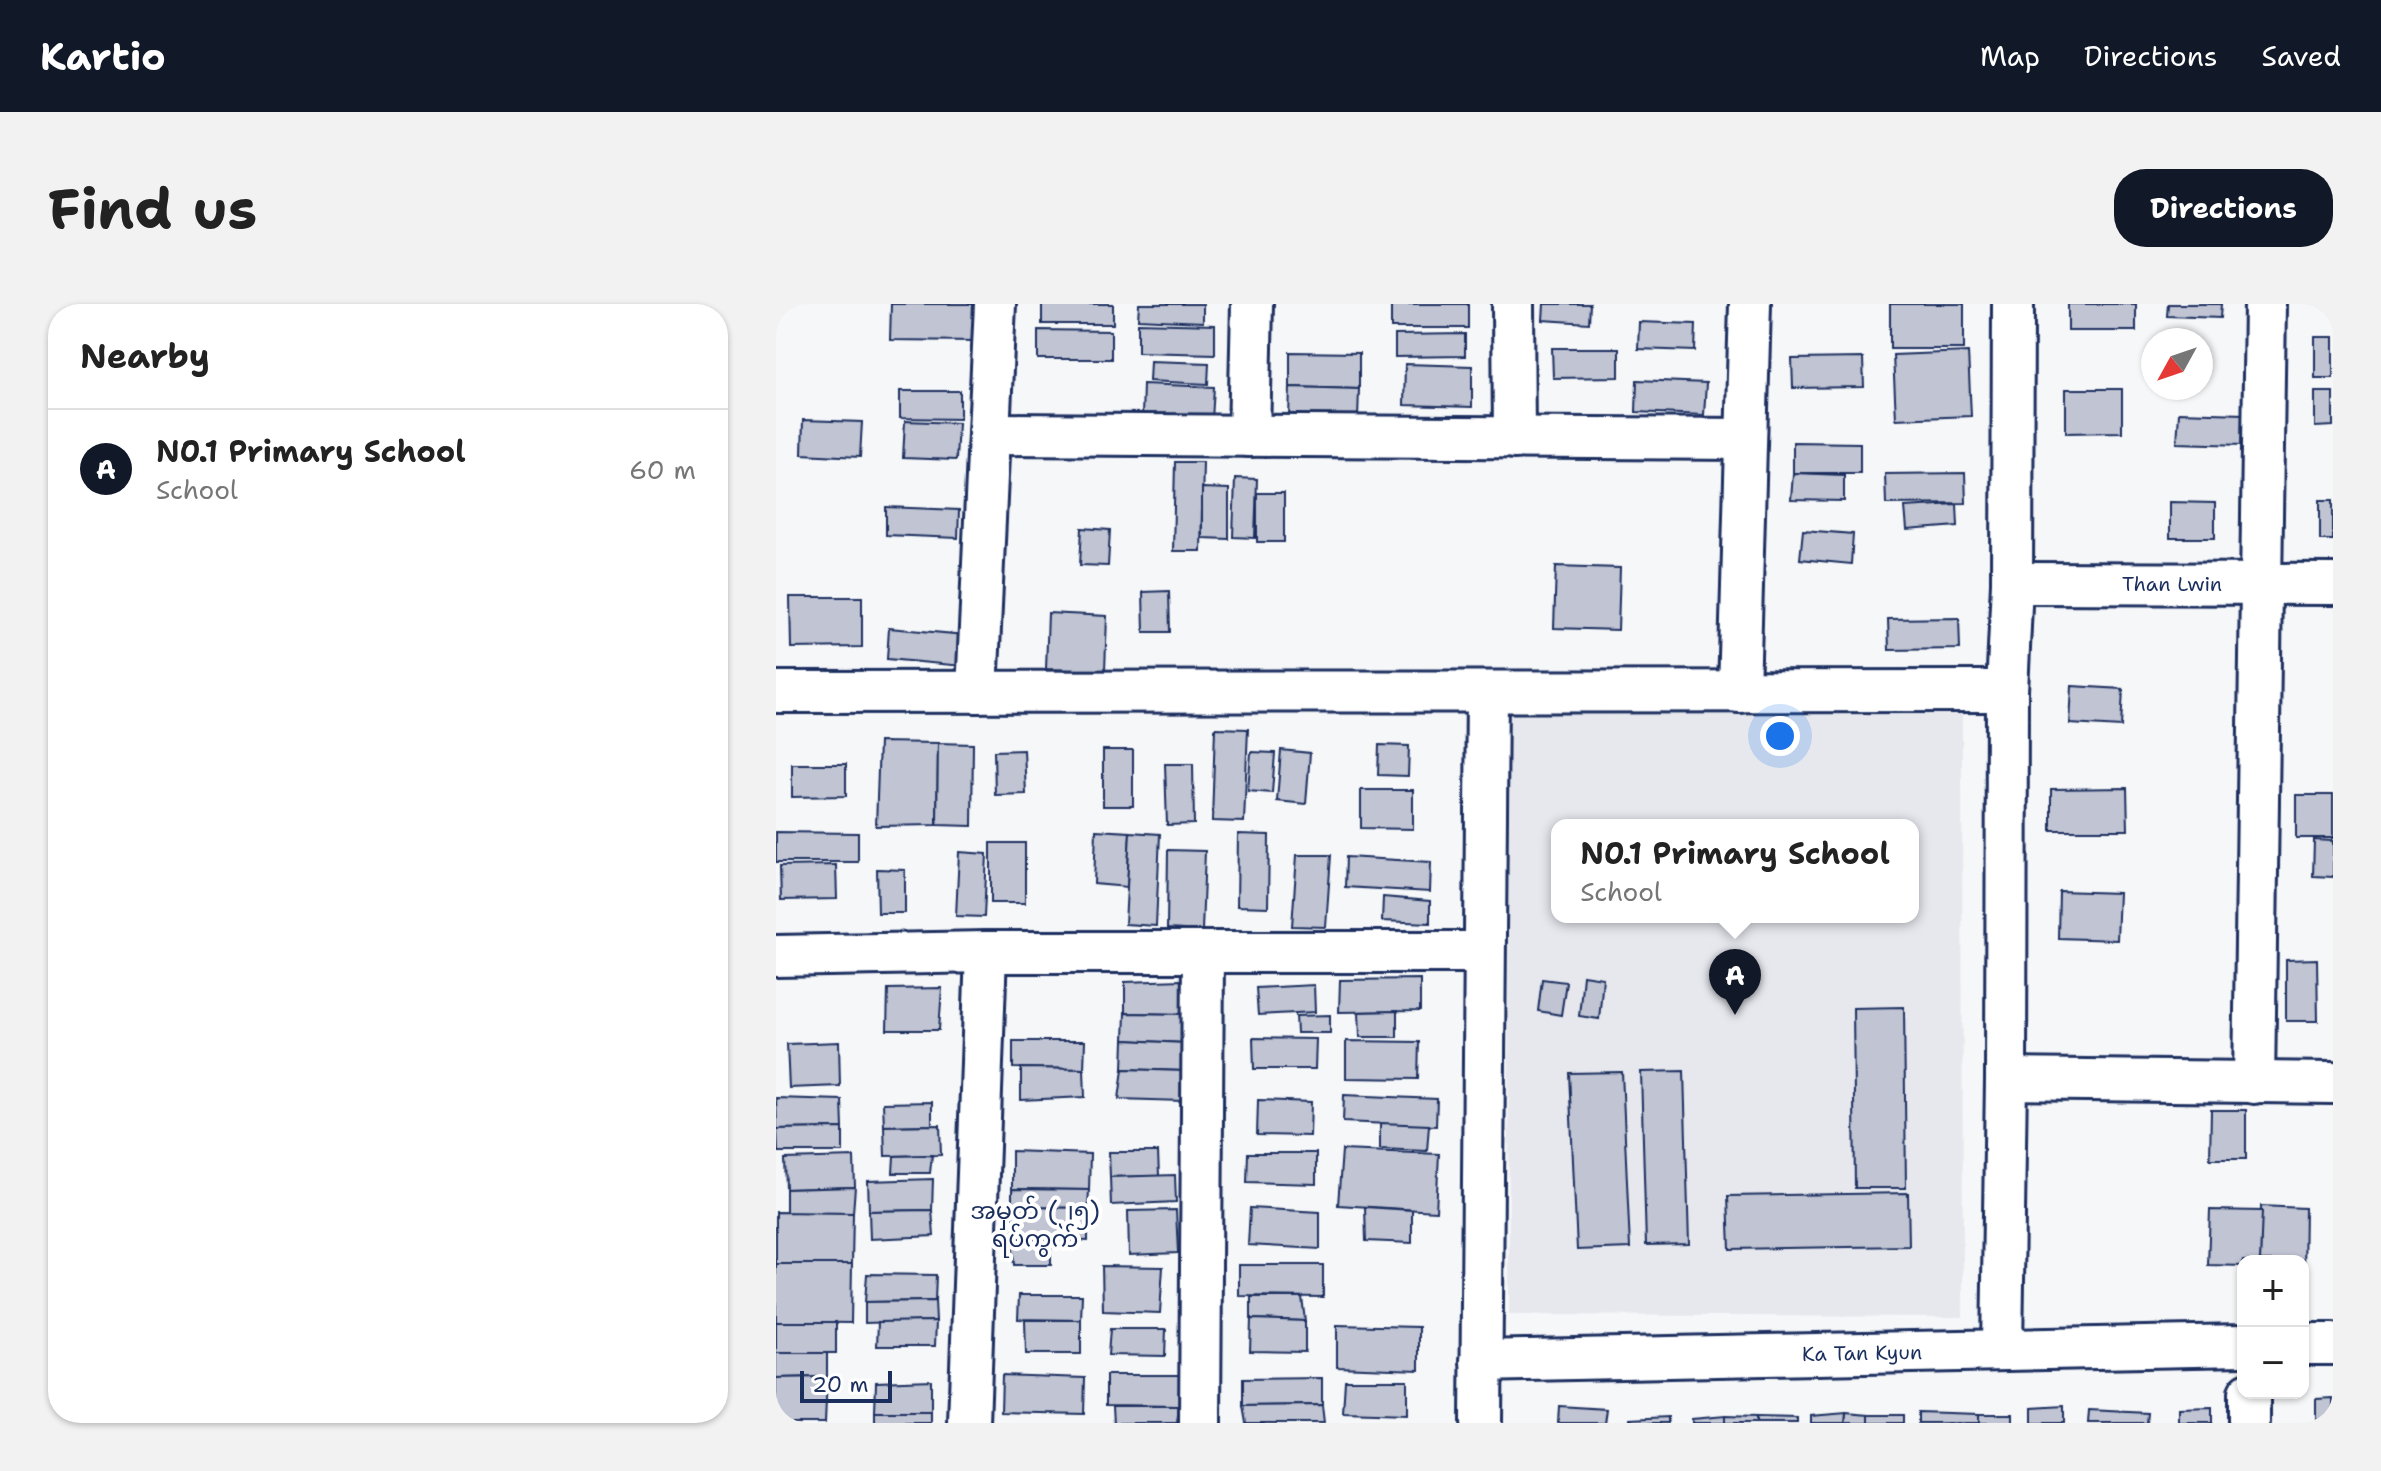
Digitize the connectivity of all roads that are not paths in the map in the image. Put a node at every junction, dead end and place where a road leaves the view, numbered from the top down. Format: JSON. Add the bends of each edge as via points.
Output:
{"nodes":[{"id":1,"x":995,"y":304,"type":"edge"},
{"id":2,"x":1252,"y":304,"type":"edge"},
{"id":3,"x":1513,"y":304,"type":"edge"},
{"id":4,"x":1750,"y":304,"type":"edge"},
{"id":5,"x":2013,"y":304,"type":"edge"},
{"id":6,"x":2265,"y":304,"type":"edge"},
{"id":7,"x":989,"y":434,"type":"junction"},
{"id":8,"x":1249,"y":436,"type":"junction"},
{"id":9,"x":1514,"y":438,"type":"junction"},
{"id":10,"x":1746,"y":439,"type":"junction"},
{"id":11,"x":2012,"y":583,"type":"junction"},
{"id":12,"x":2261,"y":584,"type":"junction"},
{"id":13,"x":2333,"y":584,"type":"edge"},
{"id":14,"x":2007,"y":691,"type":"junction"},
{"id":15,"x":776,"y":692,"type":"edge"},
{"id":16,"x":977,"y":692,"type":"junction"},
{"id":17,"x":1487,"y":692,"type":"junction"},
{"id":18,"x":1739,"y":692,"type":"junction"},
{"id":19,"x":986,"y":952,"type":"junction"},
{"id":20,"x":1484,"y":952,"type":"junction"},
{"id":21,"x":1203,"y":953,"type":"junction"},
{"id":22,"x":776,"y":956,"type":"edge"},
{"id":23,"x":2006,"y":1079,"type":"junction"},
{"id":24,"x":2254,"y":1083,"type":"junction"},
{"id":25,"x":2333,"y":1083,"type":"edge"},
{"id":26,"x":2309,"y":1344,"type":"edge"},
{"id":27,"x":2333,"y":1344,"type":"edge"},
{"id":28,"x":2237,"y":1345,"type":"edge"},
{"id":29,"x":2002,"y":1350,"type":"junction"},
{"id":30,"x":1481,"y":1361,"type":"junction"},
{"id":31,"x":2249,"y":1399,"type":"edge"},
{"id":32,"x":969,"y":1423,"type":"edge"},
{"id":33,"x":1200,"y":1423,"type":"edge"},
{"id":34,"x":1481,"y":1423,"type":"edge"},
{"id":35,"x":2249,"y":1423,"type":"edge"}],
"edges":[{"from":1,"to":7,"type":"street"},
{"from":2,"to":8,"type":"street"},
{"from":3,"to":9,"type":"street"},
{"from":4,"to":10,"type":"street"},
{"from":5,"to":11,"type":"street"},
{"from":6,"to":12,"type":"street"},
{"from":7,"to":8,"type":"street"},
{"from":7,"to":16,"type":"street"},
{"from":8,"to":9,"type":"street"},
{"from":9,"to":10,"type":"street"},
{"from":10,"to":18,"type":"street"},
{"from":11,"to":12,"type":"street","name":"Than Lwin"},
{"from":11,"to":14,"type":"street"},
{"from":12,"to":13,"type":"street","name":"Than Lwin"},
{"from":12,"to":24,"type":"street"},
{"from":14,"to":18,"type":"street"},
{"from":14,"to":23,"type":"street"},
{"from":15,"to":16,"type":"street"},
{"from":16,"to":17,"type":"street"},
{"from":17,"to":18,"type":"street"},
{"from":17,"to":20,"type":"street"},
{"from":19,"to":21,"type":"street"},
{"from":19,"to":22,"type":"street"},
{"from":19,"to":32,"type":"street"},
{"from":20,"to":21,"type":"street"},
{"from":20,"to":30,"type":"street"},
{"from":21,"to":33,"type":"street"},
{"from":23,"to":24,"type":"street"},
{"from":23,"to":29,"type":"street"},
{"from":24,"to":25,"type":"street"},
{"from":26,"to":27,"type":"street"},
{"from":28,"to":29,"type":"street","name":"Ka Tan Kyun"},
{"from":29,"to":30,"type":"street","name":"Ka Tan Kyun"},
{"from":30,"to":34,"type":"street"},
{"from":31,"to":35,"type":"street"}]}
